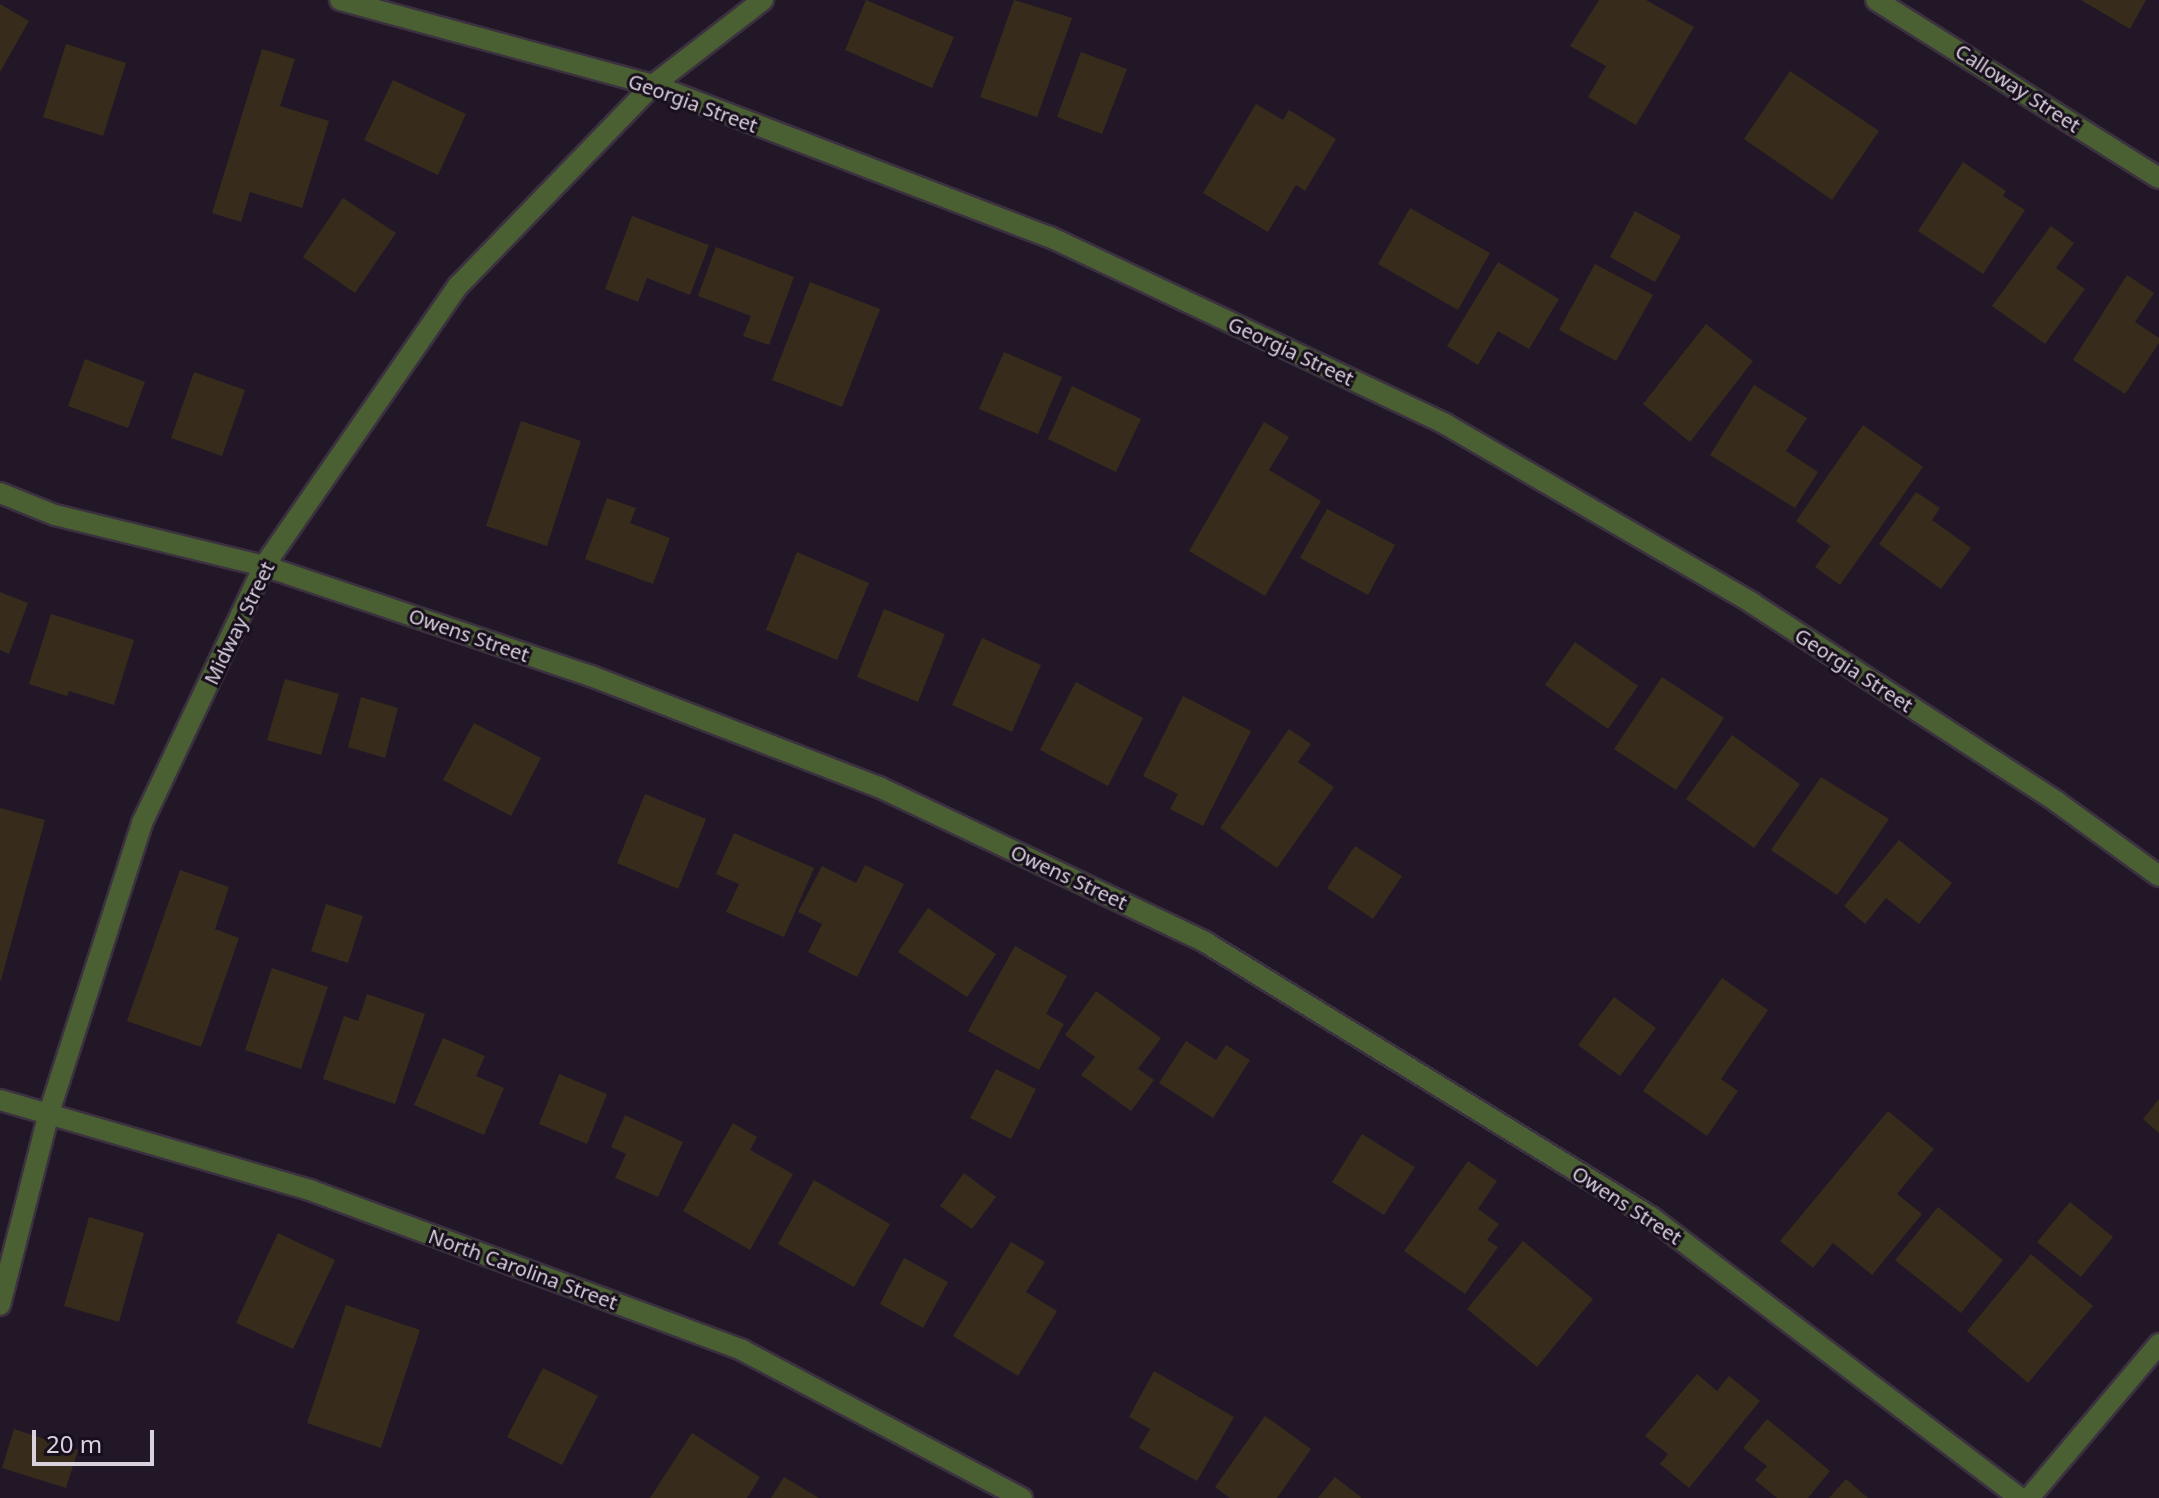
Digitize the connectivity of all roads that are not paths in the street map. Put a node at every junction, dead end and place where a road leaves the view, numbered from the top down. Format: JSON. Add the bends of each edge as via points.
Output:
{"nodes":[{"id":1,"x":340,"y":0,"type":"edge"},
{"id":2,"x":763,"y":0,"type":"edge"},
{"id":3,"x":1876,"y":0,"type":"edge"},
{"id":4,"x":653,"y":85,"type":"junction"},
{"id":5,"x":2159,"y":178,"type":"edge"},
{"id":6,"x":0,"y":493,"type":"edge"},
{"id":7,"x":264,"y":566,"type":"junction"},
{"id":8,"x":2159,"y":876,"type":"edge"},
{"id":9,"x":0,"y":1100,"type":"edge"},
{"id":10,"x":49,"y":1113,"type":"junction"},
{"id":11,"x":0,"y":1305,"type":"edge"},
{"id":12,"x":2159,"y":1344,"type":"edge"},
{"id":13,"x":1022,"y":1498,"type":"edge"},
{"id":14,"x":2020,"y":1498,"type":"edge"},
{"id":15,"x":2029,"y":1498,"type":"edge"}],
"edges":[{"from":1,"to":4,"type":"street","name":"Georgia Street"},
{"from":2,"to":4,"type":"street","name":"Midway Street"},
{"from":3,"to":5,"type":"street","name":"Calloway Street"},
{"from":4,"to":7,"type":"street","name":"Midway Street","via":[[458,286]]},
{"from":4,"to":8,"type":"street","name":"Georgia Street","via":[[1050,237],[1445,424],[1752,603],[2057,802]]},
{"from":6,"to":7,"type":"street","name":"Owens Street","via":[[55,515]]},
{"from":7,"to":10,"type":"street","name":"Midway Street","via":[[142,823]]},
{"from":7,"to":14,"type":"street","name":"Owens Street","via":[[591,676],[879,787],[1205,942],[1651,1217]]},
{"from":9,"to":10,"type":"street","name":"North Carolina Street"},
{"from":10,"to":11,"type":"street","name":"Midway Street"},
{"from":10,"to":13,"type":"street","name":"North Carolina Street","via":[[310,1190],[742,1350]]},
{"from":12,"to":15,"type":"street"}]}
